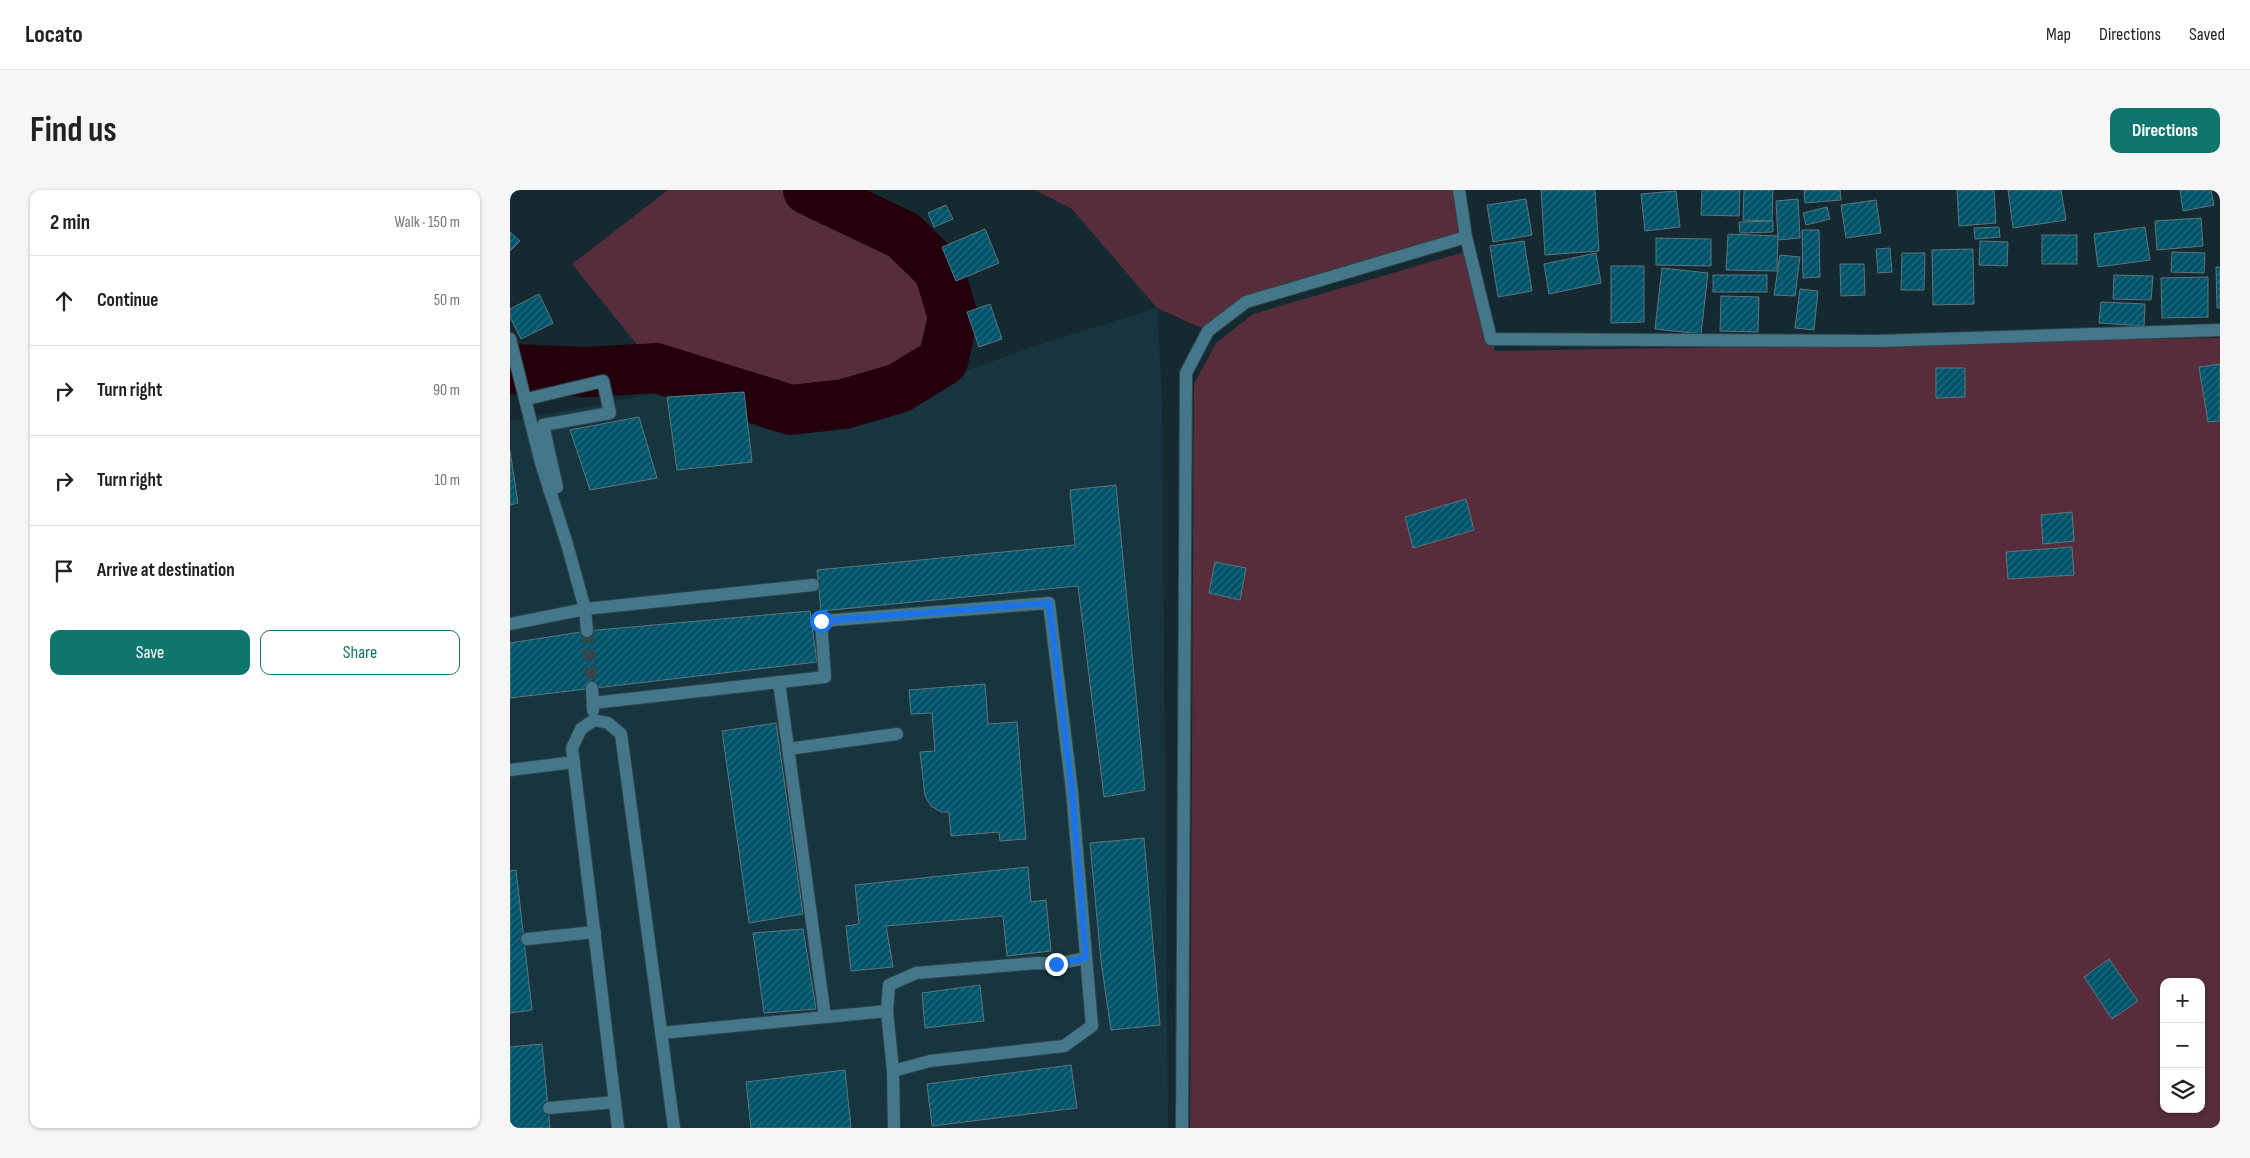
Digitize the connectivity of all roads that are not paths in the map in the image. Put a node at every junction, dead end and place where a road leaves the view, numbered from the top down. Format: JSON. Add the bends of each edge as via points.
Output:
{"nodes":[{"id":1,"x":1459,"y":190,"type":"edge"},
{"id":2,"x":1466,"y":237,"type":"junction"},
{"id":3,"x":2220,"y":330,"type":"edge"},
{"id":4,"x":512,"y":345,"type":"edge"},
{"id":5,"x":526,"y":396,"type":"junction"},
{"id":6,"x":549,"y":490,"type":"junction"},
{"id":7,"x":813,"y":586,"type":"dead end"},
{"id":8,"x":584,"y":609,"type":"junction"},
{"id":9,"x":510,"y":624,"type":"edge"},
{"id":10,"x":587,"y":631,"type":"tunnel mouth"},
{"id":11,"x":779,"y":682,"type":"junction"},
{"id":12,"x":592,"y":688,"type":"tunnel mouth"},
{"id":13,"x":593,"y":703,"type":"junction"},
{"id":14,"x":594,"y":720,"type":"junction"},
{"id":15,"x":898,"y":734,"type":"dead end"},
{"id":16,"x":788,"y":749,"type":"junction"},
{"id":17,"x":574,"y":762,"type":"junction"},
{"id":18,"x":510,"y":770,"type":"edge"},
{"id":19,"x":595,"y":932,"type":"junction"},
{"id":20,"x":527,"y":939,"type":"dead end"},
{"id":21,"x":1086,"y":958,"type":"junction"},
{"id":22,"x":887,"y":1011,"type":"junction"},
{"id":23,"x":825,"y":1017,"type":"junction"},
{"id":24,"x":661,"y":1033,"type":"junction"},
{"id":25,"x":893,"y":1071,"type":"junction"},
{"id":26,"x":615,"y":1102,"type":"junction"},
{"id":27,"x":550,"y":1108,"type":"dead end"},
{"id":28,"x":618,"y":1128,"type":"edge"},
{"id":29,"x":674,"y":1128,"type":"edge"},
{"id":30,"x":894,"y":1128,"type":"edge"},
{"id":31,"x":1182,"y":1128,"type":"edge"}],
"edges":[{"from":1,"to":2,"type":"street"},
{"from":2,"to":3,"type":"street","via":[[1490,339],[1878,341]]},
{"from":2,"to":31,"type":"street","via":[[1246,302],[1208,331],[1186,373]]},
{"from":4,"to":5,"type":"street"},
{"from":5,"to":6,"type":"street"},
{"from":5,"to":6,"type":"street","via":[[603,381],[610,413],[543,425],[557,487]]},
{"from":6,"to":8,"type":"street"},
{"from":7,"to":8,"type":"street"},
{"from":8,"to":9,"type":"street"},
{"from":8,"to":10,"type":"street"},
{"from":11,"to":13,"type":"street"},
{"from":11,"to":16,"type":"street"},
{"from":11,"to":21,"type":"street","via":[[825,677],[821,621],[1049,603],[1072,791]]},
{"from":12,"to":13,"type":"street"},
{"from":13,"to":14,"type":"street"},
{"from":14,"to":17,"type":"street","via":[[581,729],[572,748]]},
{"from":14,"to":24,"type":"street","via":[[608,723],[621,734]]},
{"from":15,"to":16,"type":"street"},
{"from":16,"to":23,"type":"street"},
{"from":17,"to":18,"type":"street"},
{"from":17,"to":19,"type":"street"},
{"from":19,"to":20,"type":"street"},
{"from":19,"to":26,"type":"street"},
{"from":21,"to":22,"type":"street","via":[[1056,964],[916,973],[889,985]]},
{"from":21,"to":25,"type":"street","via":[[1092,1026],[1064,1046],[930,1061]]},
{"from":22,"to":23,"type":"street"},
{"from":22,"to":25,"type":"street"},
{"from":23,"to":24,"type":"street"},
{"from":24,"to":29,"type":"street"},
{"from":25,"to":30,"type":"street"},
{"from":26,"to":27,"type":"street"},
{"from":26,"to":28,"type":"street"}]}
